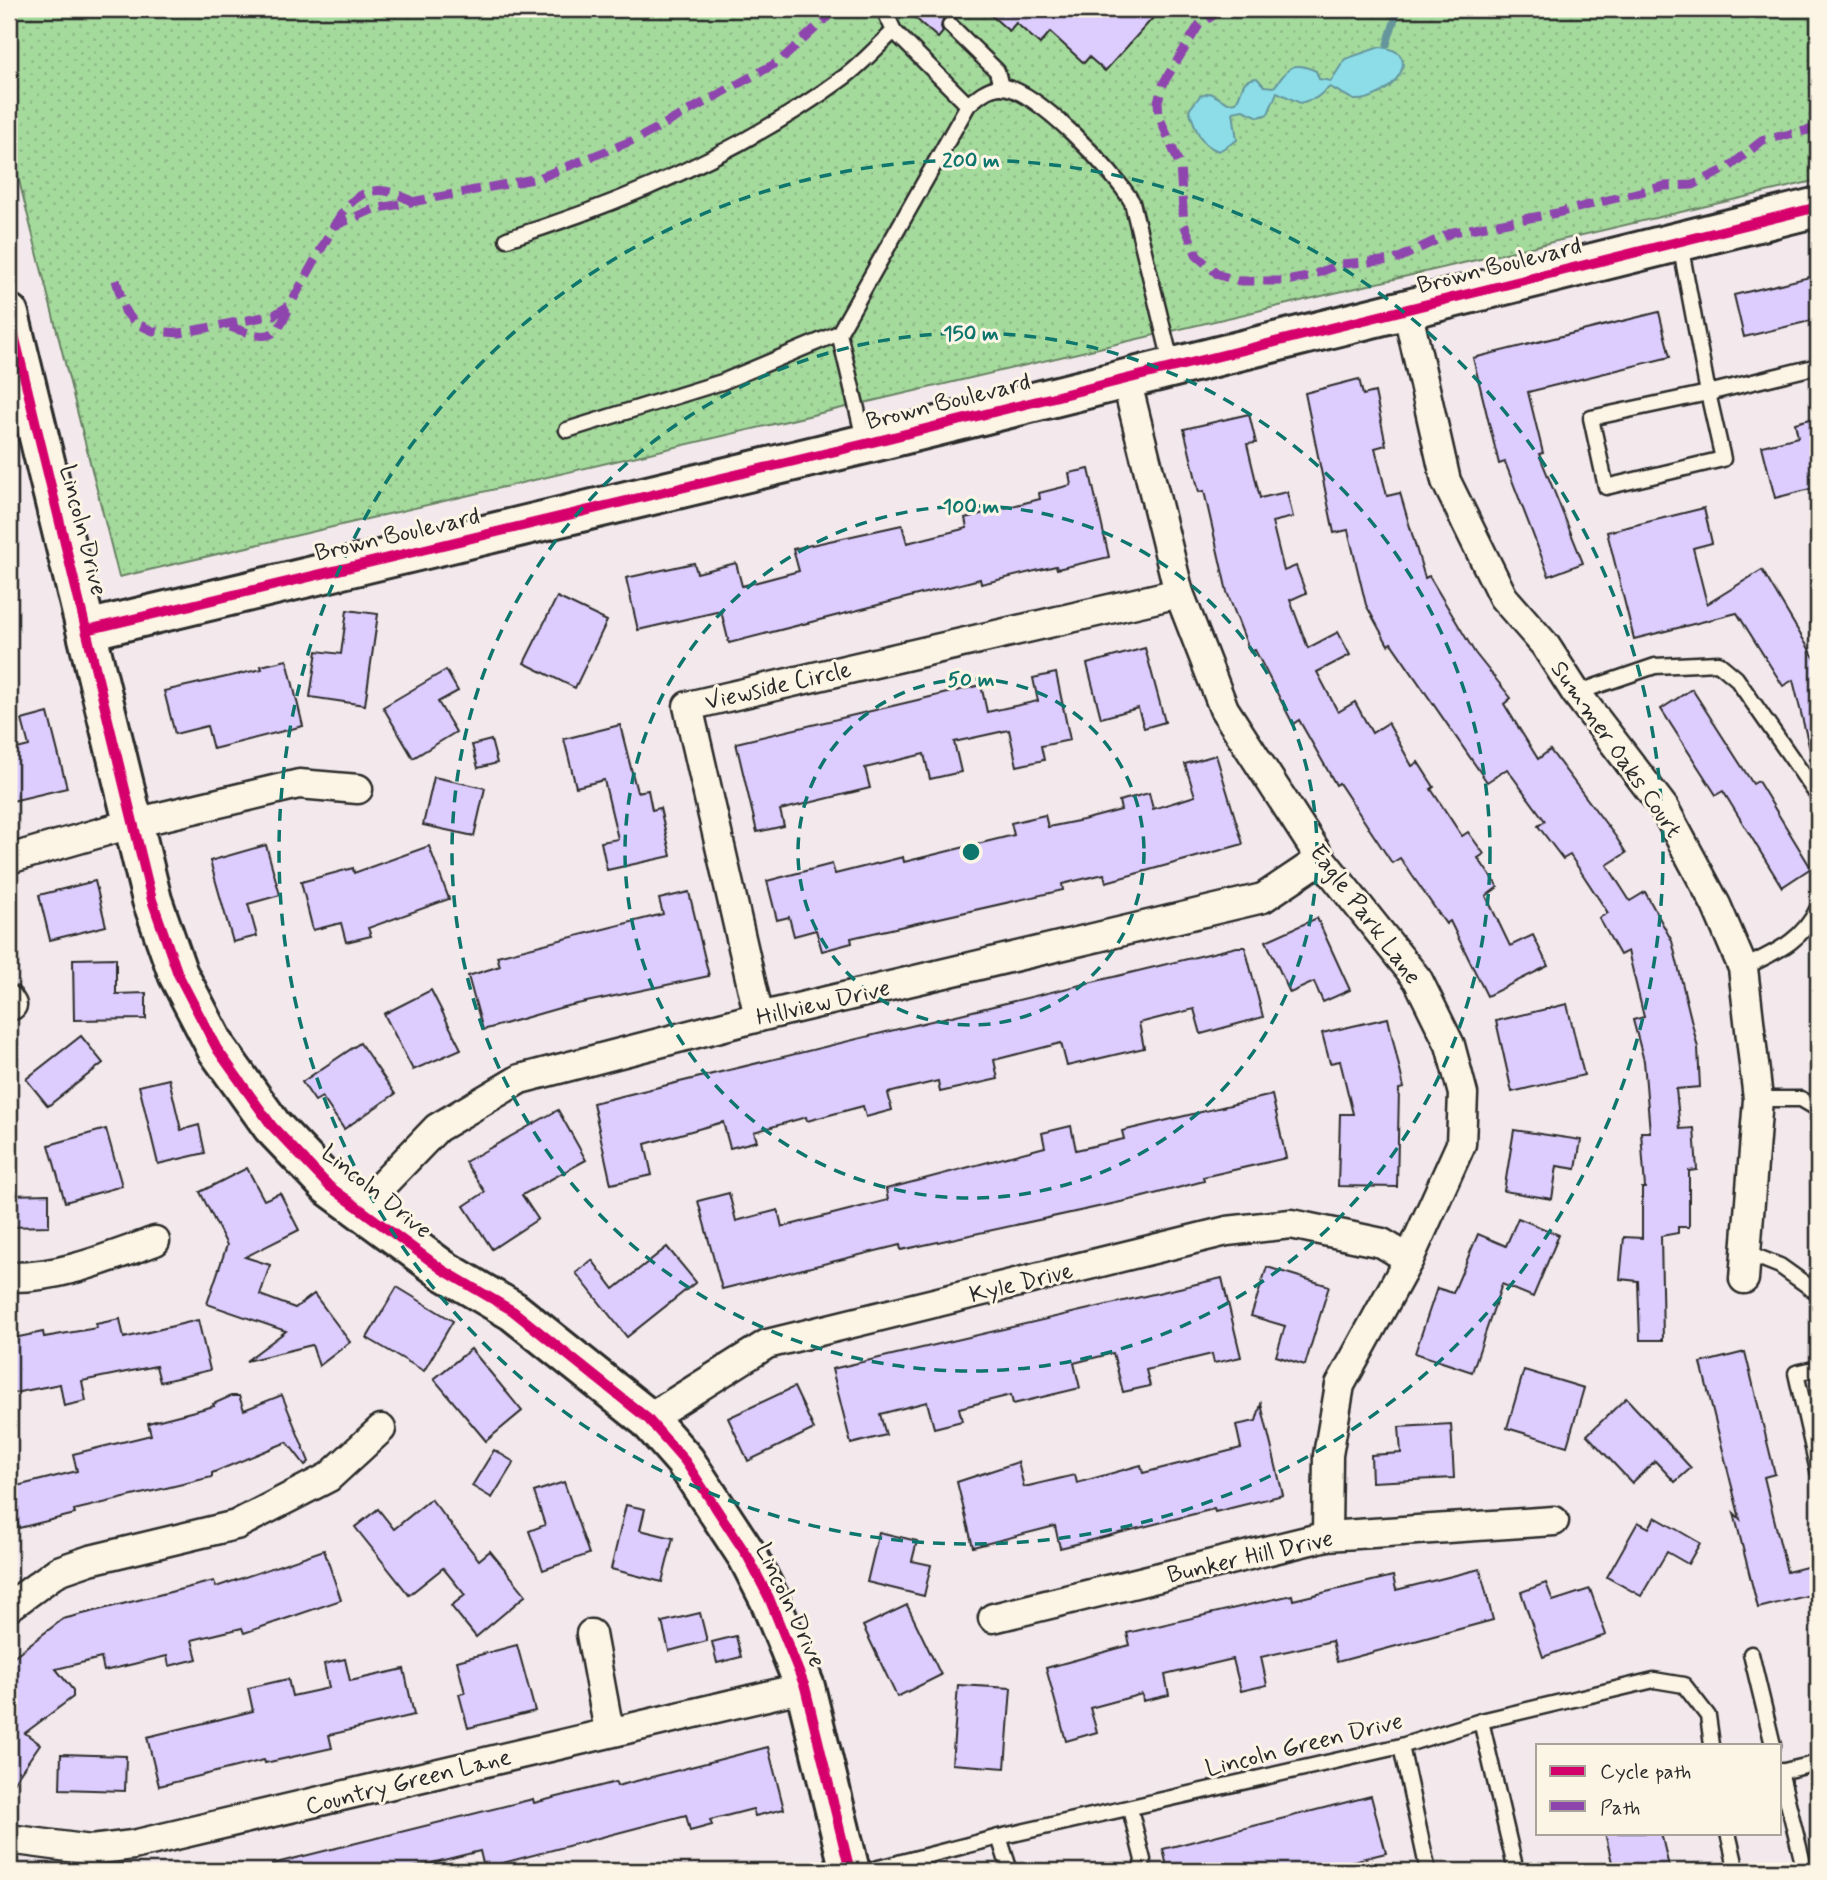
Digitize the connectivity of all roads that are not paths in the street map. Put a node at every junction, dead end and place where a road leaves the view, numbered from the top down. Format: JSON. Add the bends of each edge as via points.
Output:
{"nodes":[{"id":1,"x":888,"y":9,"type":"edge"},
{"id":2,"x":950,"y":25,"type":"dead end"},
{"id":3,"x":894,"y":31,"type":"junction"},
{"id":4,"x":1001,"y":87,"type":"junction"},
{"id":5,"x":968,"y":106,"type":"junction"},
{"id":6,"x":1818,"y":207,"type":"edge"},
{"id":7,"x":506,"y":239,"type":"dead end"},
{"id":8,"x":1680,"y":241,"type":"junction"},
{"id":9,"x":1407,"y":309,"type":"junction"},
{"id":10,"x":9,"y":314,"type":"edge"},
{"id":11,"x":839,"y":333,"type":"junction"},
{"id":12,"x":1818,"y":366,"type":"edge"},
{"id":13,"x":1172,"y":367,"type":"junction"},
{"id":14,"x":1126,"y":379,"type":"junction"},
{"id":15,"x":1708,"y":393,"type":"junction"},
{"id":16,"x":20,"y":412,"type":"edge"},
{"id":17,"x":567,"y":430,"type":"dead end"},
{"id":18,"x":865,"y":444,"type":"junction"},
{"id":19,"x":1179,"y":593,"type":"junction"},
{"id":20,"x":87,"y":631,"type":"junction"},
{"id":21,"x":1576,"y":693,"type":"junction"},
{"id":22,"x":358,"y":789,"type":"dead end"},
{"id":23,"x":1818,"y":796,"type":"edge"},
{"id":24,"x":134,"y":823,"type":"junction"},
{"id":25,"x":9,"y":859,"type":"edge"},
{"id":26,"x":1321,"y":859,"type":"junction"},
{"id":27,"x":1818,"y":908,"type":"edge"},
{"id":28,"x":1743,"y":968,"type":"junction"},
{"id":29,"x":759,"y":1017,"type":"junction"},
{"id":30,"x":1758,"y":1100,"type":"junction"},
{"id":31,"x":1818,"y":1109,"type":"edge"},
{"id":32,"x":359,"y":1209,"type":"junction"},
{"id":33,"x":155,"y":1241,"type":"dead end"},
{"id":34,"x":1409,"y":1259,"type":"junction"},
{"id":35,"x":1744,"y":1266,"type":"joint"},
{"id":36,"x":9,"y":1277,"type":"edge"},
{"id":37,"x":1818,"y":1293,"type":"edge"},
{"id":38,"x":1818,"y":1368,"type":"edge"},
{"id":39,"x":648,"y":1419,"type":"junction"},
{"id":40,"x":381,"y":1429,"type":"dead end"},
{"id":41,"x":1818,"y":1471,"type":"edge"},
{"id":42,"x":1554,"y":1521,"type":"dead end"},
{"id":43,"x":1328,"y":1536,"type":"junction"},
{"id":44,"x":9,"y":1607,"type":"edge"},
{"id":45,"x":993,"y":1618,"type":"dead end"},
{"id":46,"x":591,"y":1634,"type":"dead end"},
{"id":47,"x":1751,"y":1654,"type":"dead end"},
{"id":48,"x":805,"y":1687,"type":"junction"},
{"id":49,"x":1481,"y":1721,"type":"junction"},
{"id":50,"x":610,"y":1731,"type":"junction"},
{"id":51,"x":1712,"y":1744,"type":"edge"},
{"id":52,"x":1773,"y":1744,"type":"edge"},
{"id":53,"x":1401,"y":1746,"type":"junction"},
{"id":54,"x":1818,"y":1763,"type":"edge"},
{"id":55,"x":1782,"y":1772,"type":"edge"},
{"id":56,"x":1782,"y":1780,"type":"edge"},
{"id":57,"x":1130,"y":1809,"type":"junction"},
{"id":58,"x":1728,"y":1834,"type":"edge"},
{"id":59,"x":999,"y":1837,"type":"junction"},
{"id":60,"x":9,"y":1839,"type":"edge"},
{"id":61,"x":850,"y":1871,"type":"edge"},
{"id":62,"x":867,"y":1871,"type":"edge"},
{"id":63,"x":1010,"y":1871,"type":"edge"},
{"id":64,"x":1141,"y":1871,"type":"edge"},
{"id":65,"x":1428,"y":1871,"type":"edge"},
{"id":66,"x":1516,"y":1871,"type":"edge"},
{"id":67,"x":1737,"y":1871,"type":"edge"},
{"id":68,"x":1805,"y":1871,"type":"edge"}],
"edges":[{"from":1,"to":3,"type":"lane"},
{"from":2,"to":4,"type":"lane","via":[[997,71]]},
{"from":3,"to":5,"type":"lane"},
{"from":3,"to":7,"type":"lane","via":[[845,77],[738,144],[623,200]]},
{"from":4,"to":5,"type":"lane","via":[[982,93]]},
{"from":4,"to":13,"type":"lane","via":[[1020,91],[1038,104],[1122,183],[1132,202]]},
{"from":5,"to":11,"type":"lane"},
{"from":6,"to":8,"type":"street","name":"Brown Boulevard"},
{"from":8,"to":9,"type":"street","name":"Brown Boulevard"},
{"from":8,"to":15,"type":"lane"},
{"from":9,"to":13,"type":"street","name":"Brown Boulevard"},
{"from":9,"to":21,"type":"street","name":"Summer Oaks Court","via":[[1446,481],[1503,597],[1545,645]]},
{"from":10,"to":16,"type":"street","name":"Lincoln Drive"},
{"from":11,"to":17,"type":"lane","via":[[722,382]]},
{"from":11,"to":18,"type":"lane"},
{"from":12,"to":15,"type":"lane"},
{"from":13,"to":14,"type":"street","name":"Brown Boulevard"},
{"from":14,"to":18,"type":"street","name":"Brown Boulevard"},
{"from":14,"to":19,"type":"street","name":"Eagle Park Lane"},
{"from":15,"to":15,"type":"lane","via":[[1591,418],[1606,487],[1723,459]]},
{"from":16,"to":20,"type":"street","name":"Lincoln Drive"},
{"from":18,"to":20,"type":"street","name":"Brown Boulevard"},
{"from":19,"to":26,"type":"street","name":"Eagle Park Lane","via":[[1224,709]]},
{"from":19,"to":29,"type":"street","name":"Viewside Circle","via":[[688,706]]},
{"from":20,"to":24,"type":"street","name":"Lincoln Drive"},
{"from":21,"to":23,"type":"lane","via":[[1655,666],[1718,663],[1736,678]]},
{"from":21,"to":28,"type":"street","name":"Summer Oaks Court","via":[[1664,808],[1716,905]]},
{"from":22,"to":24,"type":"street","via":[[299,784]]},
{"from":24,"to":25,"type":"street"},
{"from":24,"to":32,"type":"street","name":"Lincoln Drive","via":[[152,900],[178,974],[217,1049],[272,1126],[329,1186]]},
{"from":26,"to":29,"type":"street","name":"Hillview Drive","via":[[1263,898]]},
{"from":26,"to":34,"type":"street","name":"Eagle Park Lane","via":[[1418,980],[1450,1045],[1462,1094],[1461,1144]]},
{"from":27,"to":28,"type":"lane","via":[[1808,928],[1783,948]]},
{"from":28,"to":30,"type":"street","name":"Summer Oaks Court"},
{"from":29,"to":32,"type":"street","name":"Hillview Drive","via":[[520,1079],[437,1128]]},
{"from":30,"to":31,"type":"lane","via":[[1801,1099]]},
{"from":30,"to":35,"type":"street","name":"Summer Oaks Court"},
{"from":32,"to":39,"type":"street","name":"Lincoln Drive","via":[[443,1270],[513,1311]]},
{"from":33,"to":36,"type":"street","via":[[96,1262]]},
{"from":34,"to":39,"type":"street","name":"Kyle Drive","via":[[1382,1243],[1292,1224],[1227,1231],[767,1344]]},
{"from":34,"to":43,"type":"street","name":"Eagle Park Lane","via":[[1340,1384],[1328,1455]]},
{"from":35,"to":37,"type":"lane","name":"Summer Oaks Court","via":[[1780,1266]]},
{"from":38,"to":41,"type":"lane","via":[[1796,1373]]},
{"from":39,"to":48,"type":"street","name":"Lincoln Drive","via":[[685,1461],[728,1524],[769,1598]]},
{"from":40,"to":44,"type":"street","via":[[329,1477],[236,1525],[58,1571]]},
{"from":42,"to":43,"type":"street","name":"Bunker Hill Drive"},
{"from":43,"to":45,"type":"street","name":"Bunker Hill Drive"},
{"from":46,"to":50,"type":"street"},
{"from":47,"to":52,"type":"lane"},
{"from":48,"to":50,"type":"street","name":"Country Green Lane"},
{"from":48,"to":61,"type":"street","name":"Lincoln Drive"},
{"from":49,"to":51,"type":"lane","name":"Lincoln Green Drive","via":[[1654,1681],[1684,1685],[1691,1692],[1709,1716]]},
{"from":49,"to":53,"type":"lane","name":"Lincoln Green Drive"},
{"from":49,"to":66,"type":"lane"},
{"from":50,"to":60,"type":"street","name":"Country Green Lane","via":[[132,1845],[91,1850]]},
{"from":53,"to":57,"type":"lane","name":"Lincoln Green Drive"},
{"from":53,"to":65,"type":"lane"},
{"from":54,"to":55,"type":"lane"},
{"from":56,"to":68,"type":"lane"},
{"from":57,"to":59,"type":"lane","name":"Lincoln Green Drive"},
{"from":57,"to":64,"type":"lane","via":[[1143,1860]]},
{"from":58,"to":67,"type":"lane"},
{"from":59,"to":62,"type":"lane","name":"Lincoln Green Drive"},
{"from":59,"to":63,"type":"lane"}]}
